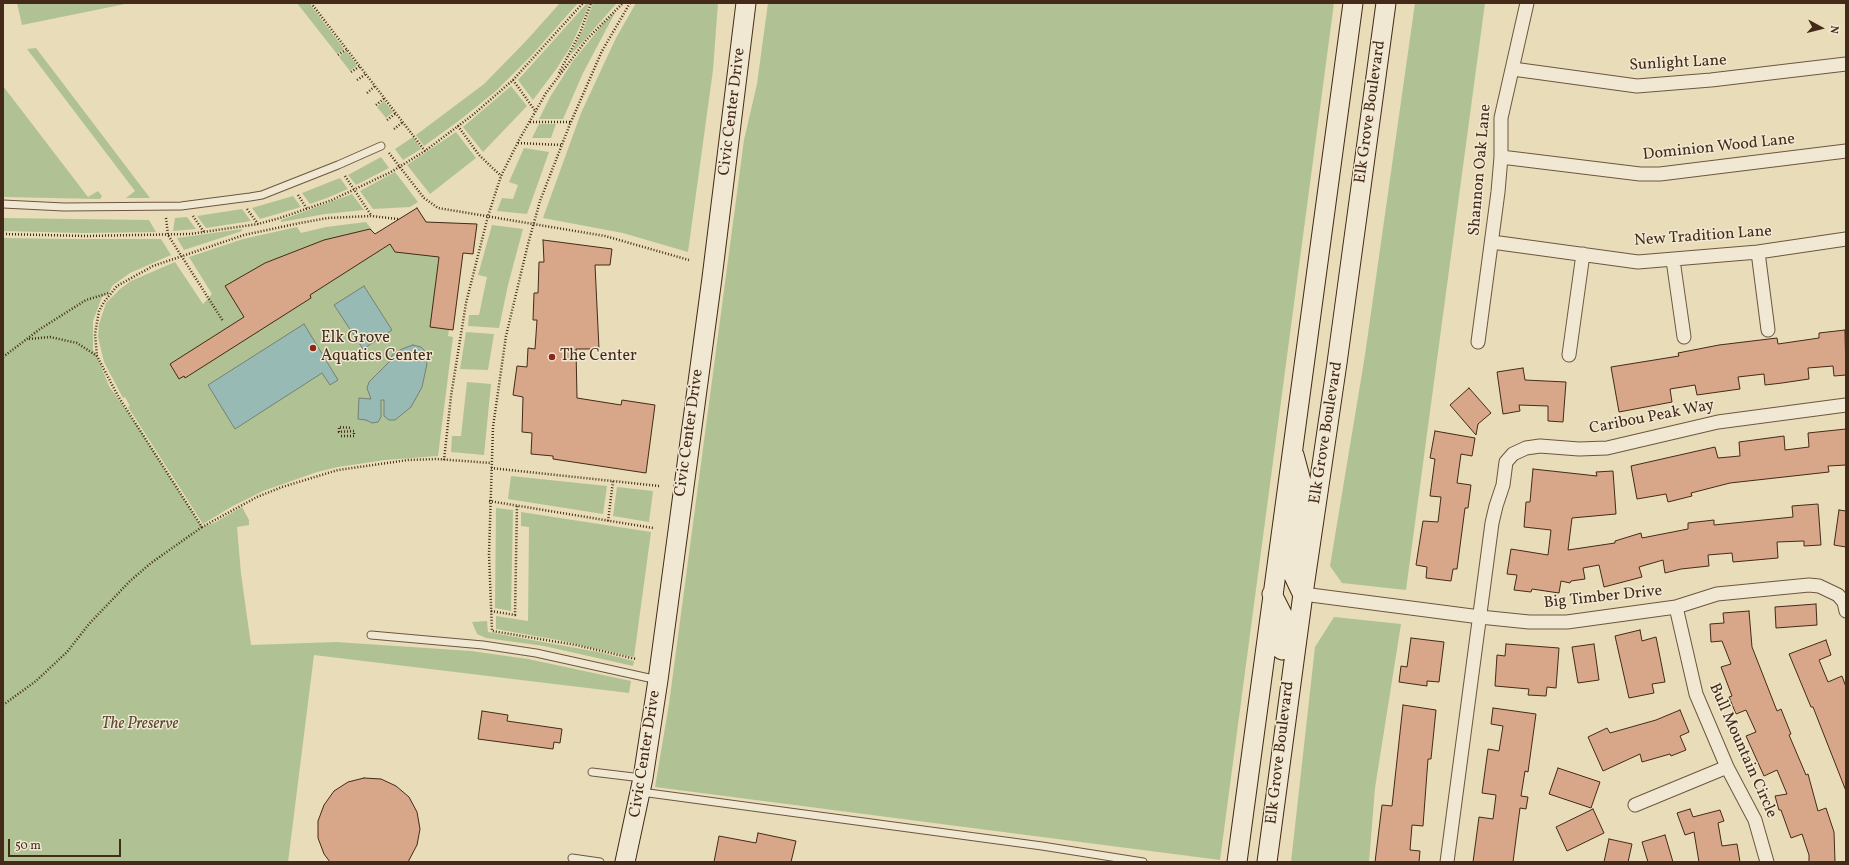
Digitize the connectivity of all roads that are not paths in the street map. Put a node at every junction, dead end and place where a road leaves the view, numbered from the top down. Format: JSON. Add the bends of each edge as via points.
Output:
{"nodes":[{"id":1,"x":746,"y":3,"type":"edge"},
{"id":2,"x":1353,"y":3,"type":"edge"},
{"id":3,"x":1386,"y":3,"type":"edge"},
{"id":4,"x":1527,"y":3,"type":"edge"},
{"id":5,"x":1846,"y":64,"type":"edge"},
{"id":6,"x":1513,"y":69,"type":"junction"},
{"id":7,"x":381,"y":146,"type":"dead end"},
{"id":8,"x":1846,"y":152,"type":"edge"},
{"id":9,"x":1501,"y":157,"type":"junction"},
{"id":10,"x":3,"y":204,"type":"edge"},
{"id":11,"x":1492,"y":242,"type":"junction"},
{"id":12,"x":1846,"y":242,"type":"edge"},
{"id":13,"x":1758,"y":252,"type":"junction"},
{"id":14,"x":1583,"y":254,"type":"junction"},
{"id":15,"x":1673,"y":260,"type":"junction"},
{"id":16,"x":1768,"y":330,"type":"dead end"},
{"id":17,"x":1684,"y":337,"type":"dead end"},
{"id":18,"x":1478,"y":342,"type":"dead end"},
{"id":19,"x":1569,"y":355,"type":"dead end"},
{"id":20,"x":1846,"y":405,"type":"edge"},
{"id":21,"x":1292,"y":448,"type":"junction"},
{"id":22,"x":1272,"y":594,"type":"junction"},
{"id":23,"x":1302,"y":594,"type":"junction"},
{"id":24,"x":1676,"y":607,"type":"junction"},
{"id":25,"x":1846,"y":611,"type":"edge"},
{"id":26,"x":1480,"y":617,"type":"junction"},
{"id":27,"x":371,"y":636,"type":"dead end"},
{"id":28,"x":658,"y":680,"type":"junction"},
{"id":29,"x":1727,"y":767,"type":"junction"},
{"id":30,"x":592,"y":772,"type":"dead end"},
{"id":31,"x":1278,"y":781,"type":"junction"},
{"id":32,"x":642,"y":785,"type":"junction"},
{"id":33,"x":1635,"y":806,"type":"dead end"},
{"id":34,"x":572,"y":858,"type":"dead end"},
{"id":35,"x":600,"y":862,"type":"edge"},
{"id":36,"x":625,"y":862,"type":"edge"},
{"id":37,"x":1143,"y":862,"type":"edge"},
{"id":38,"x":1237,"y":862,"type":"edge"},
{"id":39,"x":1267,"y":862,"type":"edge"},
{"id":40,"x":1447,"y":862,"type":"edge"},
{"id":41,"x":1768,"y":862,"type":"edge"}],
"edges":[{"from":1,"to":28,"type":"main road","name":"Civic Center Drive"},
{"from":2,"to":21,"type":"main road","name":"Elk Grove Boulevard"},
{"from":3,"to":23,"type":"main road","name":"Elk Grove Boulevard","via":[[1338,355]]},
{"from":4,"to":6,"type":"street","name":"Shannon Oak Lane"},
{"from":5,"to":6,"type":"street","name":"Sunlight Lane","via":[[1637,86]]},
{"from":6,"to":9,"type":"street","name":"Shannon Oak Lane","via":[[1501,118]]},
{"from":7,"to":10,"type":"lane","via":[[262,195],[250,197],[181,206],[64,207]]},
{"from":8,"to":9,"type":"street","name":"Dominion Wood Lane","via":[[1660,174],[1640,174]]},
{"from":9,"to":11,"type":"street","name":"Shannon Oak Lane"},
{"from":11,"to":14,"type":"street","name":"New Tradition Lane"},
{"from":11,"to":18,"type":"street","name":"Shannon Oak Lane"},
{"from":12,"to":13,"type":"street","name":"New Tradition Lane"},
{"from":13,"to":15,"type":"street","name":"New Tradition Lane"},
{"from":13,"to":16,"type":"street"},
{"from":14,"to":15,"type":"street","name":"New Tradition Lane","via":[[1638,262]]},
{"from":14,"to":19,"type":"street"},
{"from":15,"to":17,"type":"street"},
{"from":20,"to":26,"type":"street","name":"Caribou Peak Way","via":[[1718,422],[1607,448],[1540,446],[1526,448],[1513,454],[1506,462],[1503,486],[1494,512]]},
{"from":21,"to":22,"type":"main road","name":"Elk Grove Boulevard"},
{"from":21,"to":23,"type":"main road","via":[[1302,485],[1292,554],[1293,574]]},
{"from":22,"to":31,"type":"main road","via":[[1285,620],[1269,746],[1272,767]]},
{"from":22,"to":38,"type":"main road","name":"Elk Grove Boulevard"},
{"from":23,"to":26,"type":"street","name":"Big Timber Drive"},
{"from":23,"to":31,"type":"main road","name":"Elk Grove Boulevard"},
{"from":24,"to":25,"type":"street","name":"Big Timber Drive","via":[[1717,594],[1809,585],[1823,587],[1838,595],[1844,602]]},
{"from":24,"to":26,"type":"street","name":"Big Timber Drive","via":[[1567,622],[1529,622]]},
{"from":24,"to":29,"type":"street","name":"Bull Mountain Circle","via":[[1696,694]]},
{"from":26,"to":40,"type":"street"},
{"from":27,"to":28,"type":"lane","via":[[483,645],[572,660]]},
{"from":28,"to":32,"type":"main road","name":"Civic Center Drive"},
{"from":29,"to":33,"type":"street"},
{"from":29,"to":41,"type":"street","name":"Bull Mountain Circle","via":[[1755,820]]},
{"from":30,"to":32,"type":"lane"},
{"from":31,"to":39,"type":"main road","name":"Elk Grove Boulevard"},
{"from":32,"to":36,"type":"main road","name":"Civic Center Drive"},
{"from":32,"to":37,"type":"lane"},
{"from":34,"to":35,"type":"lane"}]}
